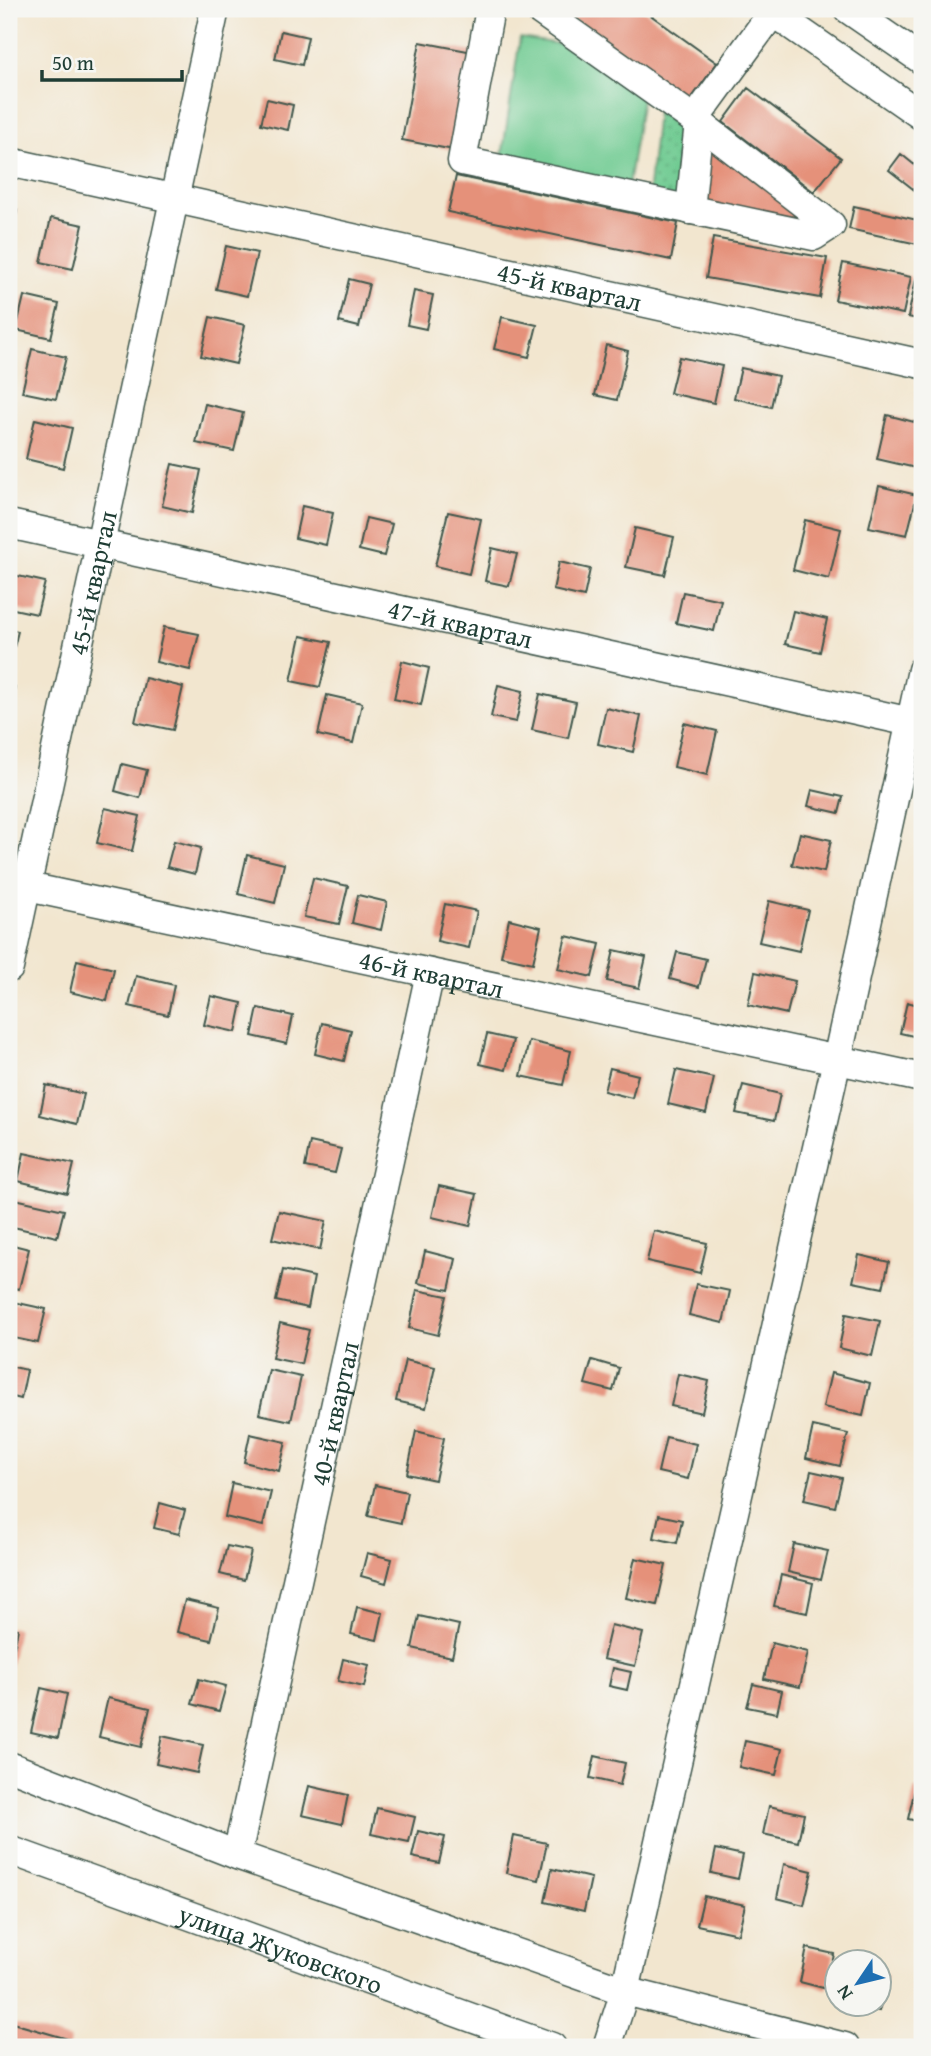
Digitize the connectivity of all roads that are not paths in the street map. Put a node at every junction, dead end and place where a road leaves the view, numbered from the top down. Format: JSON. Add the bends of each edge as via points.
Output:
{"nodes":[{"id":1,"x":215,"y":9,"type":"edge"},
{"id":2,"x":490,"y":9,"type":"edge"},
{"id":3,"x":538,"y":9,"type":"edge"},
{"id":4,"x":848,"y":9,"type":"edge"},
{"id":5,"x":770,"y":10,"type":"edge"},
{"id":6,"x":922,"y":60,"type":"edge"},
{"id":7,"x":922,"y":116,"type":"edge"},
{"id":8,"x":699,"y":123,"type":"junction"},
{"id":9,"x":9,"y":162,"type":"edge"},
{"id":10,"x":174,"y":199,"type":"junction"},
{"id":11,"x":690,"y":210,"type":"junction"},
{"id":12,"x":922,"y":364,"type":"edge"},
{"id":13,"x":9,"y":524,"type":"edge"},
{"id":14,"x":100,"y":544,"type":"junction"},
{"id":15,"x":922,"y":670,"type":"edge"},
{"id":16,"x":911,"y":722,"type":"junction"},
{"id":17,"x":18,"y":885,"type":"edge"},
{"id":18,"x":9,"y":968,"type":"edge"},
{"id":19,"x":430,"y":973,"type":"junction"},
{"id":20,"x":837,"y":1060,"type":"junction"},
{"id":21,"x":922,"y":1078,"type":"edge"},
{"id":22,"x":9,"y":1766,"type":"edge"},
{"id":23,"x":9,"y":1850,"type":"edge"},
{"id":24,"x":237,"y":1855,"type":"junction"},
{"id":25,"x":625,"y":1991,"type":"junction"},
{"id":26,"x":552,"y":2047,"type":"edge"},
{"id":27,"x":607,"y":2047,"type":"edge"},
{"id":28,"x":845,"y":2047,"type":"edge"}],
"edges":[{"from":1,"to":10,"type":"street","name":"45-й квартал"},
{"from":2,"to":11,"type":"street","via":[[462,162]]},
{"from":3,"to":8,"type":"street"},
{"from":4,"to":6,"type":"street"},
{"from":5,"to":7,"type":"street"},
{"from":5,"to":8,"type":"street","via":[[701,112]]},
{"from":8,"to":11,"type":"street"},
{"from":8,"to":11,"type":"street","via":[[831,225],[814,236]]},
{"from":9,"to":10,"type":"street"},
{"from":10,"to":12,"type":"street","name":"45-й квартал"},
{"from":10,"to":14,"type":"street","name":"45-й квартал"},
{"from":13,"to":14,"type":"street","name":"47-й квартал"},
{"from":14,"to":16,"type":"street","name":"47-й квартал"},
{"from":14,"to":17,"type":"street","name":"45-й квартал"},
{"from":15,"to":16,"type":"street"},
{"from":16,"to":20,"type":"street"},
{"from":17,"to":18,"type":"street","name":"45-й квартал"},
{"from":17,"to":19,"type":"street","name":"46-й квартал"},
{"from":19,"to":20,"type":"street","name":"46-й квартал"},
{"from":19,"to":24,"type":"street","name":"40-й квартал"},
{"from":20,"to":21,"type":"street","name":"46-й квартал"},
{"from":20,"to":25,"type":"street"},
{"from":22,"to":24,"type":"street"},
{"from":23,"to":26,"type":"street","name":"улица Жуковского"},
{"from":24,"to":25,"type":"street"},
{"from":25,"to":27,"type":"street"},
{"from":25,"to":28,"type":"street"}]}
